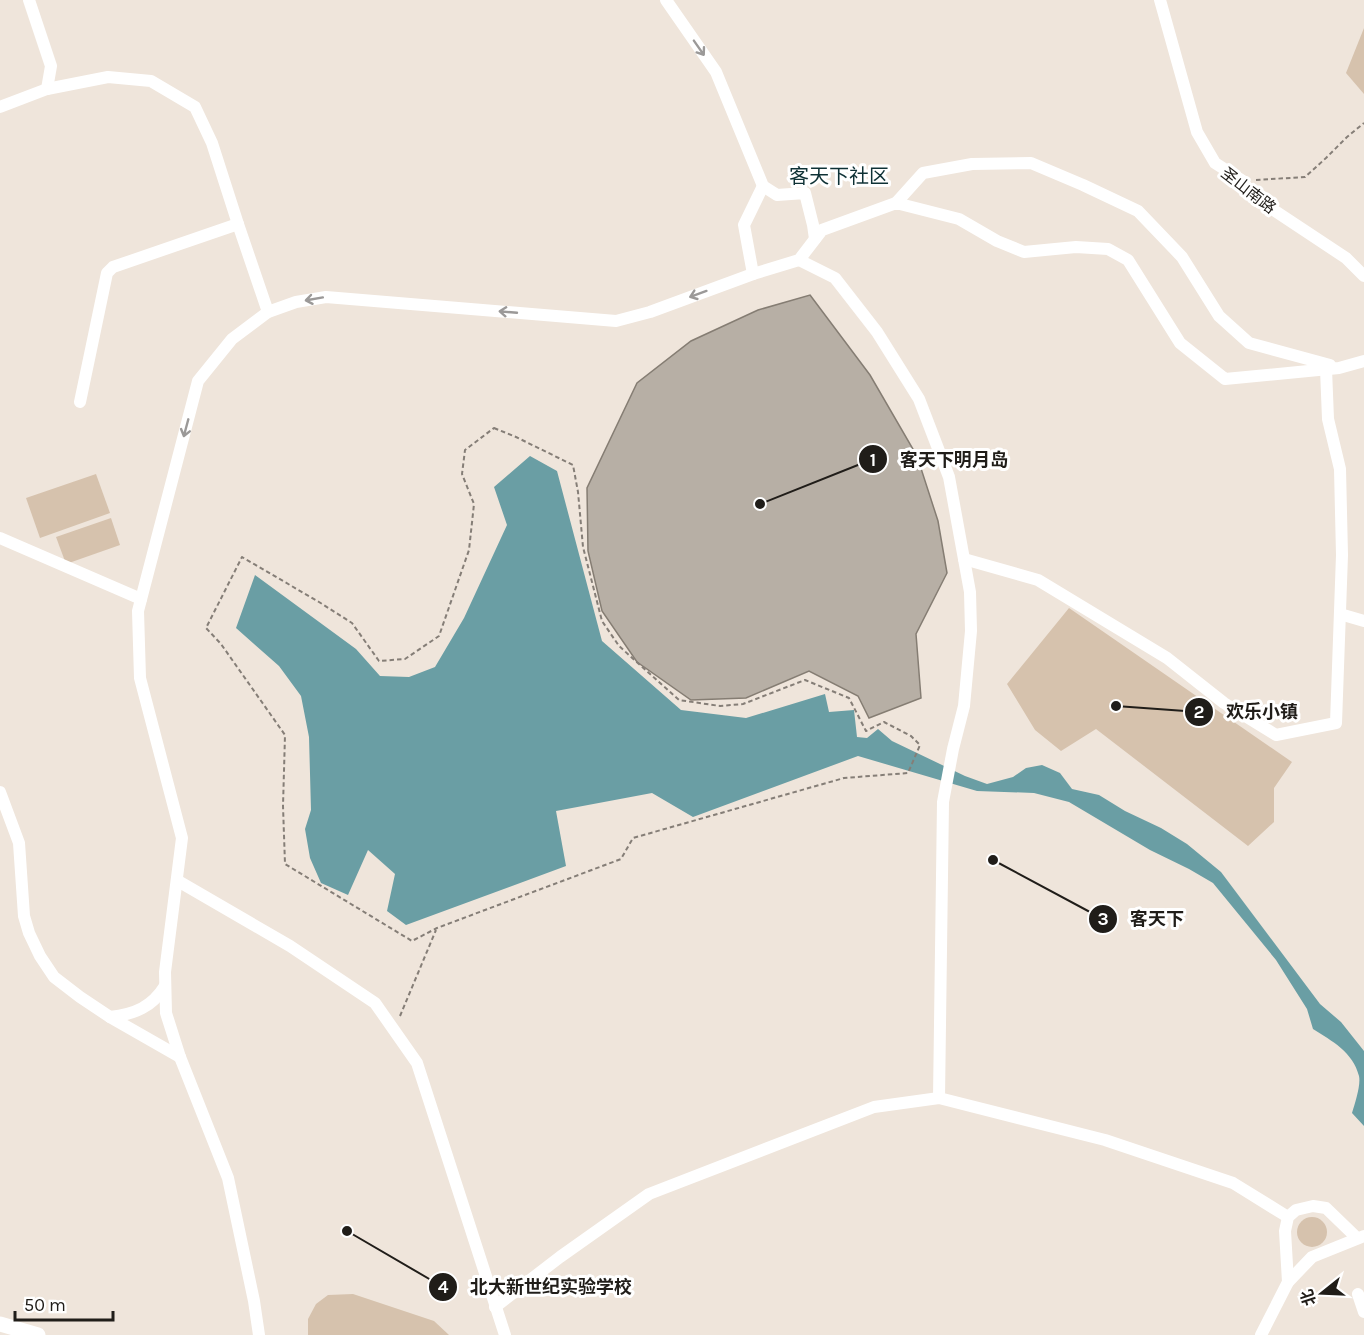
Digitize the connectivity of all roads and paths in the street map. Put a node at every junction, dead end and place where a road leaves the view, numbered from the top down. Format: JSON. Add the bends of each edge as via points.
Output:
{"nodes":[{"id":1,"x":29,"y":0,"type":"edge"},
{"id":2,"x":666,"y":0,"type":"edge"},
{"id":3,"x":1160,"y":0,"type":"edge"},
{"id":4,"x":47,"y":88,"type":"junction"},
{"id":5,"x":0,"y":107,"type":"edge"},
{"id":6,"x":1364,"y":123,"type":"edge"},
{"id":7,"x":1243,"y":181,"type":"junction"},
{"id":8,"x":763,"y":186,"type":"junction"},
{"id":9,"x":896,"y":203,"type":"junction"},
{"id":10,"x":238,"y":224,"type":"junction"},
{"id":11,"x":815,"y":239,"type":"junction"},
{"id":12,"x":799,"y":260,"type":"junction"},
{"id":13,"x":753,"y":274,"type":"junction"},
{"id":14,"x":1364,"y":276,"type":"edge"},
{"id":15,"x":268,"y":312,"type":"junction"},
{"id":16,"x":1364,"y":361,"type":"edge"},
{"id":17,"x":1332,"y":368,"type":"junction"},
{"id":18,"x":80,"y":402,"type":"dead end"},
{"id":19,"x":0,"y":538,"type":"edge"},
{"id":20,"x":964,"y":559,"type":"junction"},
{"id":21,"x":141,"y":599,"type":"junction"},
{"id":22,"x":1340,"y":614,"type":"junction"},
{"id":23,"x":1364,"y":621,"type":"edge"},
{"id":24,"x":0,"y":792,"type":"edge"},
{"id":25,"x":178,"y":881,"type":"junction"},
{"id":26,"x":437,"y":928,"type":"junction"},
{"id":27,"x":165,"y":986,"type":"junction"},
{"id":28,"x":110,"y":1017,"type":"junction"},
{"id":29,"x":394,"y":1029,"type":"junction"},
{"id":30,"x":180,"y":1057,"type":"junction"},
{"id":31,"x":939,"y":1098,"type":"junction"},
{"id":32,"x":1288,"y":1217,"type":"junction"},
{"id":33,"x":1361,"y":1237,"type":"edge"},
{"id":34,"x":1288,"y":1282,"type":"junction"},
{"id":35,"x":1358,"y":1294,"type":"dead end"},
{"id":36,"x":495,"y":1307,"type":"junction"},
{"id":37,"x":1364,"y":1312,"type":"edge"},
{"id":38,"x":0,"y":1324,"type":"edge"},
{"id":39,"x":38,"y":1335,"type":"edge"},
{"id":40,"x":259,"y":1335,"type":"edge"},
{"id":41,"x":505,"y":1335,"type":"edge"},
{"id":42,"x":1261,"y":1335,"type":"edge"}],
"edges":[{"from":1,"to":4,"type":"street","via":[[51,66]]},
{"from":2,"to":8,"type":"street","one_way":true,"via":[[716,72]]},
{"from":3,"to":7,"type":"street","name":"圣山南路","via":[[1197,132],[1215,164]]},
{"from":4,"to":5,"type":"street"},
{"from":4,"to":10,"type":"street","via":[[108,77],[151,81],[195,107],[213,143]]},
{"from":6,"to":7,"type":"path","via":[[1305,177]]},
{"from":7,"to":14,"type":"street","name":"圣山南路","via":[[1251,195],[1347,258]]},
{"from":8,"to":11,"type":"street","via":[[777,195],[805,193]]},
{"from":8,"to":13,"type":"street","via":[[744,225]]},
{"from":9,"to":11,"type":"street","via":[[822,230]]},
{"from":9,"to":17,"type":"street","via":[[959,219],[1024,252],[1076,247],[1108,249],[1128,260],[1180,343],[1225,379]]},
{"from":9,"to":17,"type":"street","via":[[923,173],[972,164],[1031,163],[1138,211],[1182,257],[1220,316],[1249,343]]},
{"from":10,"to":15,"type":"street"},
{"from":10,"to":18,"type":"street","via":[[113,267],[107,273]]},
{"from":11,"to":12,"type":"street"},
{"from":12,"to":13,"type":"street"},
{"from":12,"to":20,"type":"street","via":[[835,278],[877,332],[919,399],[949,477]]},
{"from":13,"to":15,"type":"street","one_way":true,"via":[[616,321],[326,297]]},
{"from":15,"to":21,"type":"street","one_way":true,"via":[[232,339],[198,381]]},
{"from":16,"to":17,"type":"street"},
{"from":17,"to":22,"type":"street","via":[[1328,418],[1340,469]]},
{"from":19,"to":21,"type":"street"},
{"from":20,"to":22,"type":"street","via":[[1038,580],[1167,658],[1224,703],[1276,735],[1336,723]]},
{"from":20,"to":31,"type":"street","via":[[971,631],[964,706],[943,802]]},
{"from":21,"to":25,"type":"street","via":[[140,678],[182,838]]},
{"from":22,"to":23,"type":"street"},
{"from":24,"to":28,"type":"street","via":[[19,843],[24,916],[36,948],[54,977]]},
{"from":25,"to":27,"type":"street"},
{"from":25,"to":29,"type":"street","via":[[290,946],[375,1003]]},
{"from":26,"to":26,"type":"path","via":[[621,859],[633,838],[844,778],[908,773],[920,745],[884,722],[866,731],[849,698],[805,680],[743,704],[720,706],[679,699],[619,646],[602,621],[583,547],[573,465],[494,428],[465,450],[462,474],[474,504],[469,550],[439,636],[405,659],[379,661],[352,623],[242,557],[206,628],[285,735],[285,864],[412,941]]},
{"from":26,"to":29,"type":"path"},
{"from":27,"to":28,"type":"street","via":[[158,998],[144,1007]]},
{"from":27,"to":30,"type":"street","via":[[166,1013]]},
{"from":28,"to":30,"type":"street"},
{"from":29,"to":36,"type":"street","via":[[417,1063]]},
{"from":30,"to":40,"type":"street","via":[[228,1178]]},
{"from":31,"to":32,"type":"street","via":[[1105,1140],[1233,1183]]},
{"from":31,"to":36,"type":"street","via":[[874,1107],[650,1194]]},
{"from":32,"to":33,"type":"street","via":[[1296,1210],[1312,1206],[1326,1208]]},
{"from":32,"to":34,"type":"street"},
{"from":33,"to":34,"type":"street","via":[[1312,1257]]},
{"from":34,"to":42,"type":"street"},
{"from":35,"to":37,"type":"street"},
{"from":36,"to":41,"type":"street"},
{"from":38,"to":39,"type":"street"}]}
